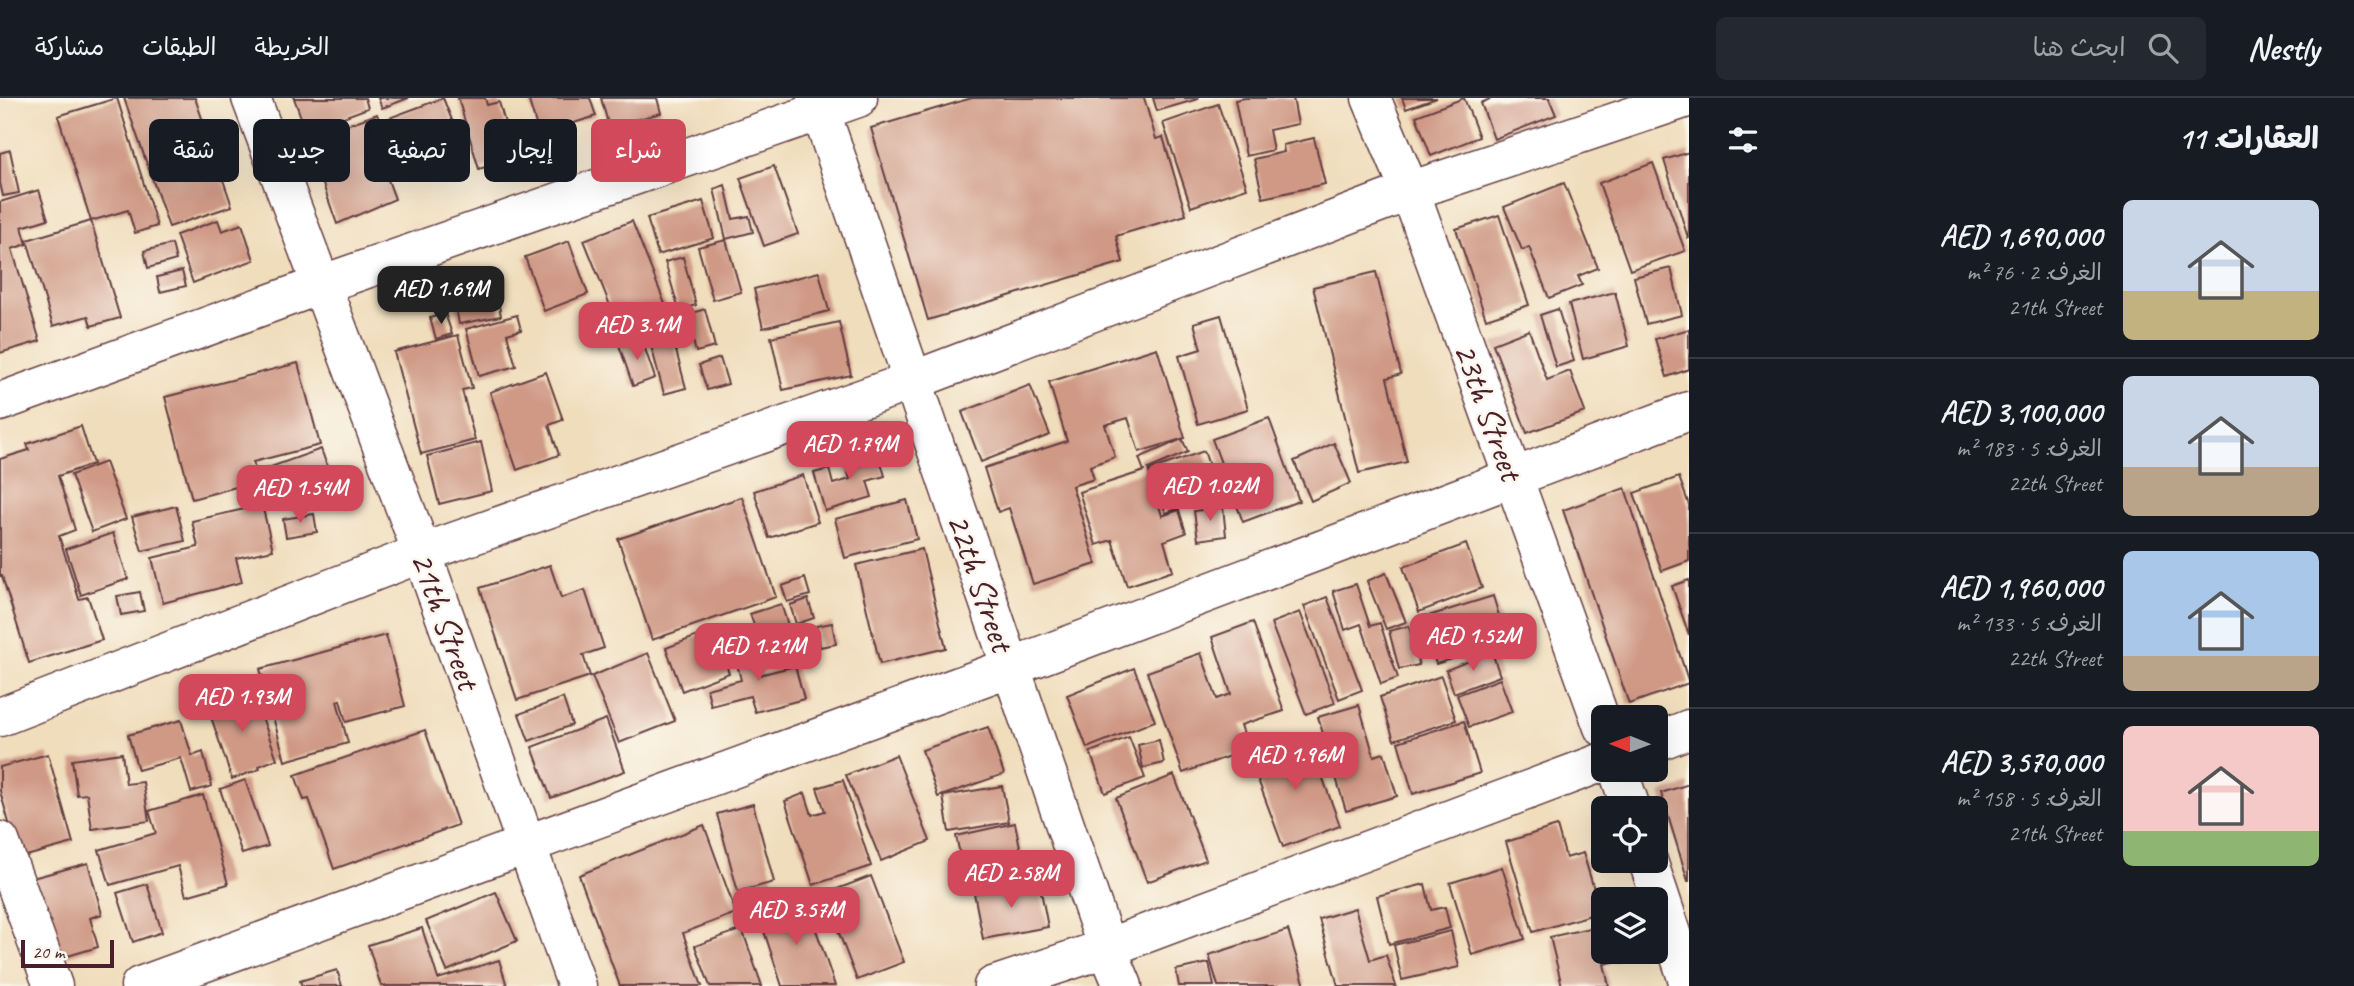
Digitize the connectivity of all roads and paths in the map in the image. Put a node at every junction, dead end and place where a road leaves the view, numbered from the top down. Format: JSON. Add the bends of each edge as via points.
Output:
{"nodes":[{"id":1,"x":251,"y":98,"type":"edge"},
{"id":2,"x":858,"y":98,"type":"edge"},
{"id":3,"x":1371,"y":98,"type":"edge"},
{"id":4,"x":1687,"y":98,"type":"edge"},
{"id":5,"x":818,"y":105,"type":"edge"},
{"id":6,"x":1410,"y":191,"type":"junction"},
{"id":7,"x":323,"y":284,"type":"junction"},
{"id":8,"x":912,"y":381,"type":"junction"},
{"id":9,"x":0,"y":402,"type":"edge"},
{"id":10,"x":1689,"y":411,"type":"edge"},
{"id":11,"x":1514,"y":479,"type":"junction"},
{"id":12,"x":422,"y":553,"type":"junction"},
{"id":13,"x":1011,"y":667,"type":"junction"},
{"id":14,"x":1595,"y":705,"type":"edge"},
{"id":15,"x":0,"y":717,"type":"edge"},
{"id":16,"x":1689,"y":729,"type":"edge"},
{"id":17,"x":1668,"y":737,"type":"edge"},
{"id":18,"x":1591,"y":766,"type":"edge"},
{"id":19,"x":0,"y":841,"type":"edge"},
{"id":20,"x":526,"y":844,"type":"junction"},
{"id":21,"x":1652,"y":873,"type":"edge"},
{"id":22,"x":1107,"y":947,"type":"junction"},
{"id":23,"x":1689,"y":984,"type":"edge"},
{"id":24,"x":52,"y":986,"type":"edge"},
{"id":25,"x":139,"y":986,"type":"edge"},
{"id":26,"x":577,"y":986,"type":"edge"},
{"id":27,"x":993,"y":986,"type":"edge"},
{"id":28,"x":1123,"y":986,"type":"edge"}],
"edges":[{"from":1,"to":7,"type":"street","name":"21th Street"},
{"from":2,"to":5,"type":"street"},
{"from":3,"to":6,"type":"street","name":"23th Street"},
{"from":4,"to":6,"type":"street"},
{"from":5,"to":7,"type":"street"},
{"from":5,"to":8,"type":"street","name":"22th Street"},
{"from":6,"to":8,"type":"street"},
{"from":6,"to":11,"type":"street","name":"23th Street"},
{"from":7,"to":9,"type":"street"},
{"from":7,"to":12,"type":"street","name":"21th Street"},
{"from":8,"to":12,"type":"street"},
{"from":8,"to":13,"type":"street","name":"22th Street"},
{"from":10,"to":11,"type":"street"},
{"from":11,"to":13,"type":"street"},
{"from":11,"to":14,"type":"street","name":"23th Street"},
{"from":12,"to":15,"type":"street"},
{"from":12,"to":20,"type":"street","name":"21th Street"},
{"from":13,"to":20,"type":"street"},
{"from":13,"to":22,"type":"street","name":"22th Street"},
{"from":16,"to":17,"type":"street"},
{"from":18,"to":22,"type":"street"},
{"from":19,"to":24,"type":"street"},
{"from":20,"to":25,"type":"street"},
{"from":20,"to":26,"type":"street","name":"21th Street"},
{"from":21,"to":23,"type":"street"},
{"from":22,"to":27,"type":"street"},
{"from":22,"to":28,"type":"street","name":"22th Street"}]}
